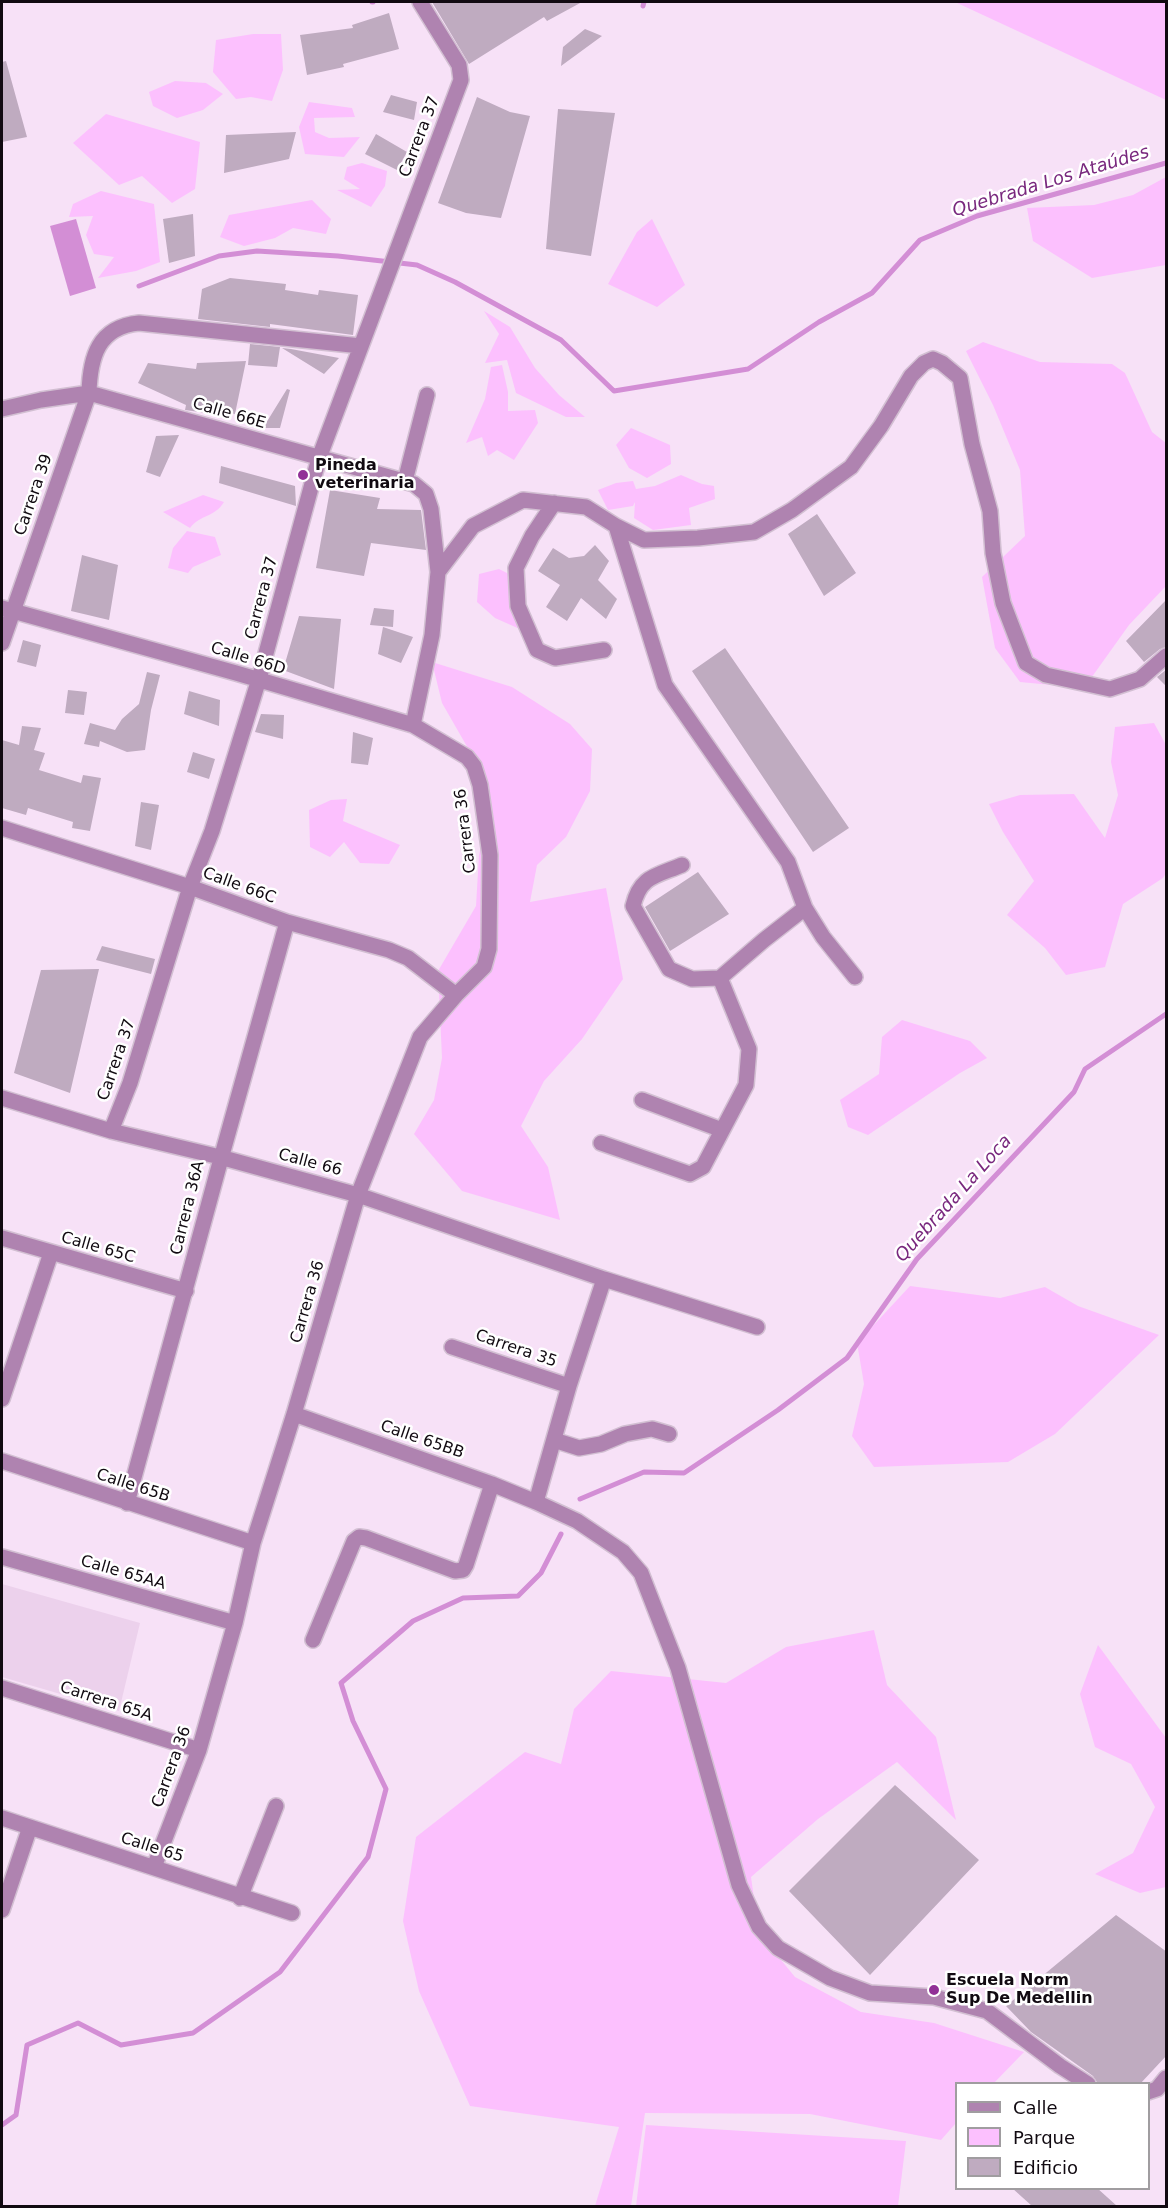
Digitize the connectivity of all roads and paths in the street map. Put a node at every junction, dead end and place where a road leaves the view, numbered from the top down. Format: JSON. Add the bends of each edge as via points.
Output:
{"nodes":[{"id":1,"x":420,"y":2,"type":"edge"},
{"id":2,"x":361,"y":346,"type":"junction"},
{"id":3,"x":89,"y":393,"type":"junction"},
{"id":4,"x":427,"y":395,"type":"dead end"},
{"id":5,"x":2,"y":409,"type":"edge"},
{"id":6,"x":319,"y":458,"type":"junction"},
{"id":7,"x":405,"y":481,"type":"junction"},
{"id":8,"x":554,"y":503,"type":"junction"},
{"id":9,"x":615,"y":526,"type":"junction"},
{"id":10,"x":438,"y":572,"type":"junction"},
{"id":11,"x":7,"y":609,"type":"edge"},
{"id":12,"x":2,"y":643,"type":"edge"},
{"id":13,"x":604,"y":650,"type":"dead end"},
{"id":14,"x":1167,"y":656,"type":"edge"},
{"id":15,"x":259,"y":679,"type":"junction"},
{"id":16,"x":413,"y":725,"type":"junction"},
{"id":17,"x":474,"y":766,"type":"joint"},
{"id":18,"x":2,"y":828,"type":"edge"},
{"id":19,"x":682,"y":865,"type":"dead end"},
{"id":20,"x":190,"y":887,"type":"junction"},
{"id":21,"x":805,"y":908,"type":"junction"},
{"id":22,"x":287,"y":921,"type":"junction"},
{"id":23,"x":855,"y":977,"type":"dead end"},
{"id":24,"x":720,"y":978,"type":"junction"},
{"id":25,"x":456,"y":995,"type":"junction"},
{"id":26,"x":2,"y":1098,"type":"edge"},
{"id":27,"x":642,"y":1100,"type":"dead end"},
{"id":28,"x":722,"y":1130,"type":"junction"},
{"id":29,"x":111,"y":1131,"type":"junction"},
{"id":30,"x":601,"y":1143,"type":"dead end"},
{"id":31,"x":220,"y":1157,"type":"junction"},
{"id":32,"x":358,"y":1195,"type":"junction"},
{"id":33,"x":2,"y":1238,"type":"edge"},
{"id":34,"x":51,"y":1253,"type":"junction"},
{"id":35,"x":604,"y":1279,"type":"junction"},
{"id":36,"x":186,"y":1291,"type":"junction"},
{"id":37,"x":757,"y":1327,"type":"dead end"},
{"id":38,"x":452,"y":1347,"type":"dead end"},
{"id":39,"x":569,"y":1386,"type":"junction"},
{"id":40,"x":2,"y":1399,"type":"edge"},
{"id":41,"x":294,"y":1414,"type":"junction"},
{"id":42,"x":669,"y":1434,"type":"dead end"},
{"id":43,"x":554,"y":1440,"type":"junction"},
{"id":44,"x":2,"y":1461,"type":"edge"},
{"id":45,"x":492,"y":1484,"type":"junction"},
{"id":46,"x":536,"y":1502,"type":"junction"},
{"id":47,"x":127,"y":1503,"type":"junction"},
{"id":48,"x":253,"y":1544,"type":"junction"},
{"id":49,"x":2,"y":1557,"type":"edge"},
{"id":50,"x":235,"y":1623,"type":"junction"},
{"id":51,"x":313,"y":1640,"type":"dead end"},
{"id":52,"x":2,"y":1688,"type":"edge"},
{"id":53,"x":199,"y":1750,"type":"junction"},
{"id":54,"x":276,"y":1806,"type":"dead end"},
{"id":55,"x":2,"y":1818,"type":"edge"},
{"id":56,"x":30,"y":1827,"type":"junction"},
{"id":57,"x":154,"y":1867,"type":"junction"},
{"id":58,"x":240,"y":1898,"type":"junction"},
{"id":59,"x":2,"y":1910,"type":"edge"},
{"id":60,"x":292,"y":1913,"type":"dead end"},
{"id":61,"x":1167,"y":2078,"type":"edge"},
{"id":62,"x":1085,"y":2082,"type":"edge"},
{"id":63,"x":1150,"y":2092,"type":"edge"}],
"edges":[{"from":1,"to":2,"type":"street","name":"Carrera 37","via":[[459,65],[461,80]]},
{"from":2,"to":3,"type":"street","name":"Carrera 39","via":[[139,323],[123,325],[108,332],[98,350],[90,370]]},
{"from":2,"to":6,"type":"street","name":"Carrera 37"},
{"from":3,"to":5,"type":"street","name":"Calle 66E"},
{"from":3,"to":6,"type":"street","name":"Calle 66E"},
{"from":3,"to":11,"type":"street","name":"Carrera 39"},
{"from":4,"to":7,"type":"street"},
{"from":6,"to":7,"type":"street","name":"Calle 66E"},
{"from":6,"to":15,"type":"street","name":"Carrera 37"},
{"from":7,"to":10,"type":"street","name":"Calle 66E","via":[[426,494]]},
{"from":8,"to":9,"type":"street","via":[[586,507]]},
{"from":8,"to":10,"type":"street","via":[[523,500],[473,526]]},
{"from":8,"to":13,"type":"street","via":[[516,568],[518,606],[537,650],[555,658]]},
{"from":9,"to":14,"type":"street","via":[[644,540],[754,532],[851,467],[911,376],[933,359],[960,378],[990,511],[1003,603],[1026,663],[1046,675],[1110,689],[1140,679]]},
{"from":9,"to":21,"type":"street","via":[[664,685],[788,862]]},
{"from":10,"to":16,"type":"street","via":[[432,635]]},
{"from":11,"to":12,"type":"street","name":"Carrera 39"},
{"from":11,"to":15,"type":"street","name":"Calle 66D"},
{"from":15,"to":16,"type":"street","name":"Calle 66D"},
{"from":15,"to":20,"type":"street","name":"Carrera 37","via":[[212,831]]},
{"from":16,"to":17,"type":"street","name":"Calle 66D","via":[[467,757]]},
{"from":17,"to":25,"type":"street","name":"Carrera 36","via":[[490,855],[489,949],[484,967]]},
{"from":18,"to":20,"type":"street","name":"Calle 66C"},
{"from":19,"to":24,"type":"street","via":[[645,881],[633,906],[669,969],[692,979]]},
{"from":20,"to":22,"type":"street","name":"Calle 66C"},
{"from":20,"to":29,"type":"street","name":"Carrera 37","via":[[130,1083]]},
{"from":21,"to":23,"type":"street"},
{"from":21,"to":24,"type":"street"},
{"from":22,"to":25,"type":"street","name":"Calle 66C","via":[[408,958]]},
{"from":22,"to":31,"type":"street","name":"Carrera 36A"},
{"from":24,"to":28,"type":"street","via":[[749,1049],[746,1085]]},
{"from":25,"to":32,"type":"street","name":"Carrera 36","via":[[420,1037]]},
{"from":26,"to":29,"type":"street","name":"Calle 66"},
{"from":27,"to":28,"type":"street"},
{"from":28,"to":30,"type":"street","via":[[703,1167],[690,1174]]},
{"from":29,"to":31,"type":"street","name":"Calle 66"},
{"from":31,"to":32,"type":"street","name":"Calle 66"},
{"from":31,"to":36,"type":"street","name":"Carrera 36A"},
{"from":32,"to":35,"type":"street","name":"Calle 66"},
{"from":32,"to":41,"type":"street","name":"Carrera 36"},
{"from":33,"to":34,"type":"street","name":"Calle 65C"},
{"from":34,"to":36,"type":"street","name":"Calle 65C"},
{"from":34,"to":40,"type":"street"},
{"from":35,"to":37,"type":"street","name":"Calle 66"},
{"from":35,"to":39,"type":"street","name":"Carrera 35"},
{"from":36,"to":47,"type":"street","name":"Carrera 36A"},
{"from":38,"to":39,"type":"street","name":"Carrera 35"},
{"from":39,"to":43,"type":"street","name":"Carrera 35"},
{"from":41,"to":45,"type":"street","name":"Calle 65BB"},
{"from":41,"to":48,"type":"street","name":"Carrera 36"},
{"from":42,"to":43,"type":"street","via":[[652,1429],[579,1448]]},
{"from":43,"to":46,"type":"street","name":"Carrera 35"},
{"from":44,"to":47,"type":"street","name":"Calle 65B"},
{"from":45,"to":46,"type":"street","name":"Calle 65BB"},
{"from":45,"to":51,"type":"street","via":[[463,1570],[455,1571],[366,1538],[354,1541]]},
{"from":46,"to":62,"type":"street","name":"Calle 65BB","via":[[577,1521],[623,1552],[641,1573],[678,1668],[739,1885],[759,1927],[778,1948],[830,1978],[870,1993],[934,1997],[987,2011]]},
{"from":47,"to":48,"type":"street","name":"Calle 65B"},
{"from":48,"to":50,"type":"street","name":"Carrera 36"},
{"from":49,"to":50,"type":"street","name":"Calle 65AA"},
{"from":50,"to":53,"type":"street","name":"Carrera 36"},
{"from":52,"to":53,"type":"street","name":"Carrera 65A"},
{"from":53,"to":57,"type":"street","name":"Carrera 36"},
{"from":54,"to":58,"type":"street"},
{"from":55,"to":56,"type":"street","name":"Calle 65"},
{"from":56,"to":57,"type":"street","name":"Calle 65"},
{"from":56,"to":59,"type":"street"},
{"from":57,"to":58,"type":"street","name":"Calle 65"},
{"from":58,"to":60,"type":"street","name":"Calle 65"},
{"from":61,"to":63,"type":"street"}]}
